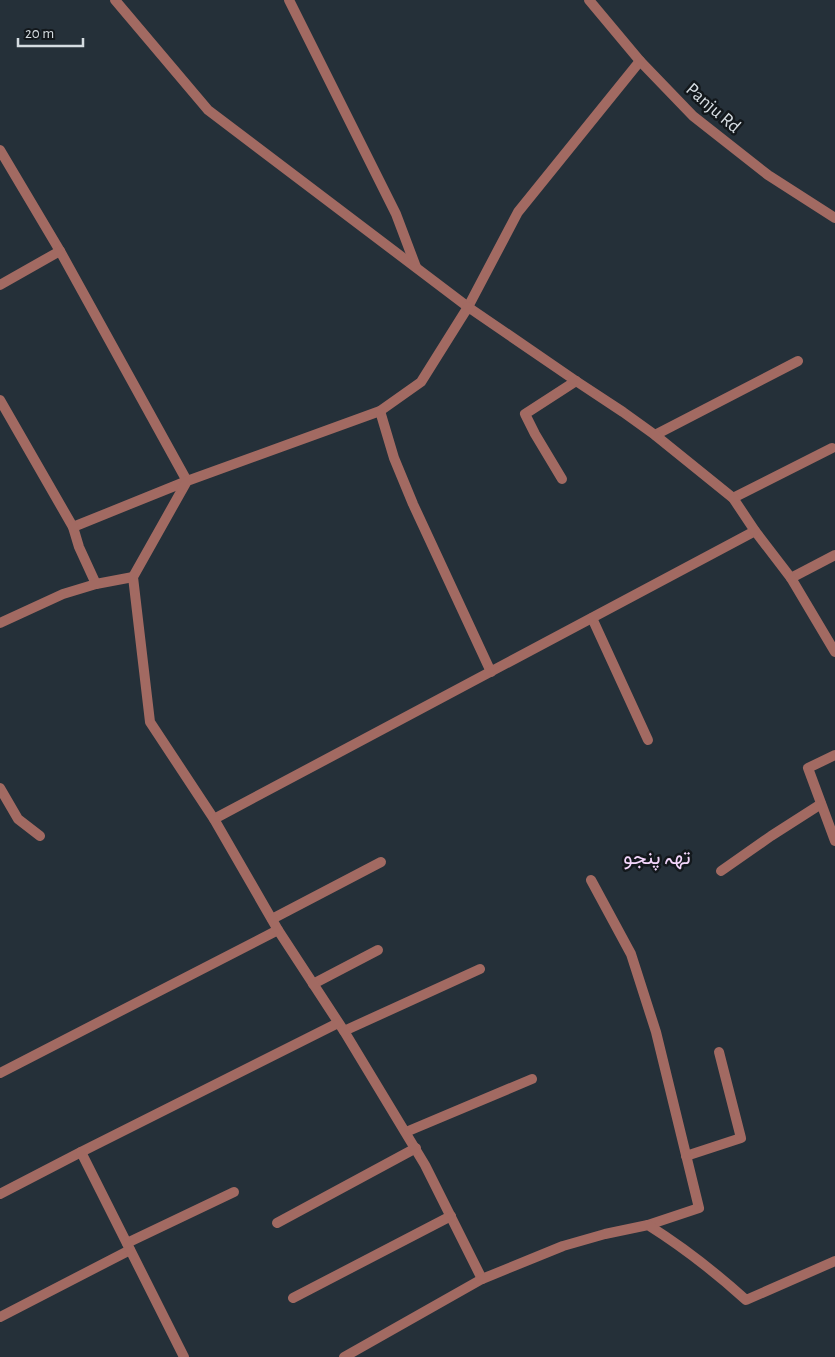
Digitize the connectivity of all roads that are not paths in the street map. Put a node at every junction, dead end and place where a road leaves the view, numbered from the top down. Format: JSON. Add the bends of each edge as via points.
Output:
{"nodes":[{"id":1,"x":115,"y":0,"type":"edge"},
{"id":2,"x":289,"y":0,"type":"edge"},
{"id":3,"x":590,"y":0,"type":"edge"},
{"id":4,"x":640,"y":61,"type":"junction"},
{"id":5,"x":0,"y":150,"type":"edge"},
{"id":6,"x":835,"y":218,"type":"edge"},
{"id":7,"x":60,"y":251,"type":"junction"},
{"id":8,"x":417,"y":268,"type":"junction"},
{"id":9,"x":0,"y":285,"type":"edge"},
{"id":10,"x":468,"y":307,"type":"junction"},
{"id":11,"x":798,"y":361,"type":"dead end"},
{"id":12,"x":576,"y":381,"type":"junction"},
{"id":13,"x":0,"y":400,"type":"edge"},
{"id":14,"x":380,"y":411,"type":"junction"},
{"id":15,"x":656,"y":435,"type":"junction"},
{"id":16,"x":832,"y":448,"type":"dead end"},
{"id":17,"x":562,"y":480,"type":"dead end"},
{"id":18,"x":188,"y":481,"type":"junction"},
{"id":19,"x":733,"y":498,"type":"junction"},
{"id":20,"x":73,"y":528,"type":"junction"},
{"id":21,"x":755,"y":531,"type":"junction"},
{"id":22,"x":835,"y":554,"type":"edge"},
{"id":23,"x":133,"y":577,"type":"junction"},
{"id":24,"x":791,"y":578,"type":"junction"},
{"id":25,"x":96,"y":584,"type":"junction"},
{"id":26,"x":592,"y":618,"type":"junction"},
{"id":27,"x":0,"y":623,"type":"edge"},
{"id":28,"x":835,"y":652,"type":"edge"},
{"id":29,"x":491,"y":672,"type":"junction"},
{"id":30,"x":648,"y":740,"type":"dead end"},
{"id":31,"x":835,"y":756,"type":"edge"},
{"id":32,"x":0,"y":788,"type":"edge"},
{"id":33,"x":821,"y":804,"type":"junction"},
{"id":34,"x":214,"y":819,"type":"junction"},
{"id":35,"x":40,"y":836,"type":"dead end"},
{"id":36,"x":835,"y":841,"type":"edge"},
{"id":37,"x":381,"y":862,"type":"dead end"},
{"id":38,"x":722,"y":871,"type":"dead end"},
{"id":39,"x":591,"y":880,"type":"dead end"},
{"id":40,"x":272,"y":919,"type":"junction"},
{"id":41,"x":278,"y":930,"type":"junction"},
{"id":42,"x":378,"y":950,"type":"dead end"},
{"id":43,"x":480,"y":969,"type":"dead end"},
{"id":44,"x":313,"y":984,"type":"junction"},
{"id":45,"x":341,"y":1027,"type":"junction"},
{"id":46,"x":719,"y":1052,"type":"dead end"},
{"id":47,"x":0,"y":1073,"type":"edge"},
{"id":48,"x":532,"y":1079,"type":"dead end"},
{"id":49,"x":406,"y":1132,"type":"junction"},
{"id":50,"x":416,"y":1148,"type":"junction"},
{"id":51,"x":81,"y":1152,"type":"junction"},
{"id":52,"x":686,"y":1156,"type":"junction"},
{"id":53,"x":234,"y":1192,"type":"dead end"},
{"id":54,"x":0,"y":1194,"type":"edge"},
{"id":55,"x":451,"y":1216,"type":"junction"},
{"id":56,"x":277,"y":1223,"type":"dead end"},
{"id":57,"x":648,"y":1225,"type":"junction"},
{"id":58,"x":129,"y":1247,"type":"junction"},
{"id":59,"x":835,"y":1261,"type":"edge"},
{"id":60,"x":482,"y":1279,"type":"junction"},
{"id":61,"x":293,"y":1298,"type":"dead end"},
{"id":62,"x":0,"y":1317,"type":"edge"},
{"id":63,"x":184,"y":1357,"type":"edge"},
{"id":64,"x":344,"y":1357,"type":"edge"}],
"edges":[{"from":1,"to":8,"type":"street","via":[[208,110]]},
{"from":2,"to":8,"type":"street","via":[[396,214]]},
{"from":3,"to":4,"type":"street","name":"Panju Rd"},
{"from":4,"to":6,"type":"street","name":"Panju Rd","via":[[693,116],[768,175]]},
{"from":4,"to":10,"type":"street","via":[[518,212]]},
{"from":5,"to":7,"type":"street"},
{"from":7,"to":9,"type":"street"},
{"from":7,"to":18,"type":"street"},
{"from":8,"to":10,"type":"street"},
{"from":10,"to":12,"type":"street"},
{"from":10,"to":14,"type":"street","via":[[421,382]]},
{"from":11,"to":15,"type":"street"},
{"from":12,"to":15,"type":"street"},
{"from":12,"to":17,"type":"street","via":[[525,414]]},
{"from":13,"to":20,"type":"street"},
{"from":14,"to":18,"type":"street"},
{"from":14,"to":29,"type":"street","via":[[394,458],[413,504]]},
{"from":15,"to":19,"type":"street"},
{"from":16,"to":19,"type":"street"},
{"from":18,"to":20,"type":"street"},
{"from":18,"to":23,"type":"street"},
{"from":19,"to":21,"type":"street"},
{"from":20,"to":25,"type":"street"},
{"from":21,"to":24,"type":"street"},
{"from":21,"to":26,"type":"street"},
{"from":22,"to":24,"type":"street"},
{"from":23,"to":25,"type":"street"},
{"from":23,"to":34,"type":"street","via":[[150,722]]},
{"from":24,"to":28,"type":"street"},
{"from":25,"to":27,"type":"street","via":[[64,594]]},
{"from":26,"to":29,"type":"street"},
{"from":26,"to":30,"type":"street"},
{"from":29,"to":34,"type":"street"},
{"from":31,"to":33,"type":"street","via":[[808,768]]},
{"from":32,"to":35,"type":"street","via":[[18,819]]},
{"from":33,"to":36,"type":"street"},
{"from":33,"to":38,"type":"street"},
{"from":34,"to":40,"type":"street"},
{"from":37,"to":40,"type":"street"},
{"from":39,"to":52,"type":"street","via":[[630,954],[656,1032]]},
{"from":40,"to":41,"type":"street"},
{"from":41,"to":44,"type":"street"},
{"from":41,"to":47,"type":"street"},
{"from":42,"to":44,"type":"street"},
{"from":43,"to":45,"type":"street"},
{"from":44,"to":45,"type":"street"},
{"from":45,"to":49,"type":"street"},
{"from":45,"to":51,"type":"street"},
{"from":46,"to":52,"type":"street","via":[[740,1138]]},
{"from":48,"to":49,"type":"street"},
{"from":49,"to":50,"type":"street"},
{"from":50,"to":55,"type":"street"},
{"from":50,"to":56,"type":"street"},
{"from":51,"to":54,"type":"street"},
{"from":51,"to":58,"type":"street"},
{"from":52,"to":57,"type":"street","via":[[699,1208]]},
{"from":53,"to":58,"type":"street"},
{"from":55,"to":60,"type":"street"},
{"from":55,"to":61,"type":"street"},
{"from":57,"to":59,"type":"street","via":[[681,1246],[746,1300]]},
{"from":57,"to":60,"type":"street","via":[[563,1246]]},
{"from":58,"to":62,"type":"street"},
{"from":58,"to":63,"type":"street"},
{"from":60,"to":64,"type":"street"}]}
